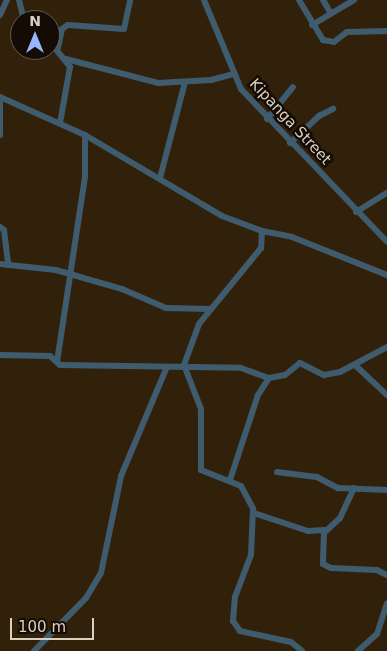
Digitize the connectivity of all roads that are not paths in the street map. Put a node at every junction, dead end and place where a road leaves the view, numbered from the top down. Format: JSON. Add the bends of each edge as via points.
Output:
{"nodes":[{"id":1,"x":7,"y":0,"type":"edge"},
{"id":2,"x":130,"y":0,"type":"edge"},
{"id":3,"x":205,"y":0,"type":"edge"},
{"id":4,"x":299,"y":0,"type":"edge"},
{"id":5,"x":323,"y":0,"type":"edge"},
{"id":6,"x":354,"y":0,"type":"edge"},
{"id":7,"x":330,"y":12,"type":"junction"},
{"id":8,"x":0,"y":15,"type":"edge"},
{"id":9,"x":312,"y":25,"type":"junction"},
{"id":10,"x":387,"y":31,"type":"edge"},
{"id":11,"x":60,"y":38,"type":"edge"},
{"id":12,"x":60,"y":51,"type":"edge"},
{"id":13,"x":66,"y":59,"type":"junction"},
{"id":14,"x":233,"y":74,"type":"junction"},
{"id":15,"x":185,"y":82,"type":"junction"},
{"id":16,"x":293,"y":87,"type":"dead end"},
{"id":17,"x":0,"y":98,"type":"edge"},
{"id":18,"x":333,"y":109,"type":"dead end"},
{"id":19,"x":267,"y":118,"type":"junction"},
{"id":20,"x":60,"y":123,"type":"junction"},
{"id":21,"x":0,"y":135,"type":"edge"},
{"id":22,"x":85,"y":136,"type":"junction"},
{"id":23,"x":290,"y":143,"type":"junction"},
{"id":24,"x":160,"y":178,"type":"junction"},
{"id":25,"x":387,"y":192,"type":"edge"},
{"id":26,"x":356,"y":212,"type":"junction"},
{"id":27,"x":0,"y":227,"type":"edge"},
{"id":28,"x":262,"y":231,"type":"junction"},
{"id":29,"x":387,"y":242,"type":"edge"},
{"id":30,"x":0,"y":264,"type":"edge"},
{"id":31,"x":8,"y":265,"type":"junction"},
{"id":32,"x":70,"y":275,"type":"junction"},
{"id":33,"x":387,"y":275,"type":"edge"},
{"id":34,"x":211,"y":309,"type":"junction"},
{"id":35,"x":387,"y":347,"type":"edge"},
{"id":36,"x":0,"y":355,"type":"edge"},
{"id":37,"x":56,"y":362,"type":"junction"},
{"id":38,"x":355,"y":365,"type":"junction"},
{"id":39,"x":166,"y":369,"type":"junction"},
{"id":40,"x":186,"y":369,"type":"junction"},
{"id":41,"x":269,"y":378,"type":"junction"},
{"id":42,"x":387,"y":394,"type":"edge"},
{"id":43,"x":277,"y":472,"type":"dead end"},
{"id":44,"x":230,"y":480,"type":"junction"},
{"id":45,"x":354,"y":488,"type":"junction"},
{"id":46,"x":387,"y":490,"type":"edge"},
{"id":47,"x":254,"y":512,"type":"junction"},
{"id":48,"x":325,"y":530,"type":"junction"},
{"id":49,"x":387,"y":575,"type":"edge"},
{"id":50,"x":387,"y":604,"type":"edge"},
{"id":51,"x":34,"y":651,"type":"edge"},
{"id":52,"x":302,"y":651,"type":"edge"},
{"id":53,"x":358,"y":651,"type":"edge"}],
"edges":[{"from":1,"to":8,"type":"street"},
{"from":2,"to":11,"type":"street","via":[[124,29],[68,25],[62,29]]},
{"from":3,"to":14,"type":"street","name":"Kipanga Street"},
{"from":4,"to":9,"type":"street"},
{"from":5,"to":7,"type":"street"},
{"from":6,"to":7,"type":"street"},
{"from":7,"to":9,"type":"street"},
{"from":9,"to":10,"type":"street","via":[[323,40],[333,42],[347,32]]},
{"from":12,"to":13,"type":"street"},
{"from":13,"to":15,"type":"street","via":[[146,81]]},
{"from":13,"to":20,"type":"street","via":[[71,74]]},
{"from":14,"to":15,"type":"street"},
{"from":14,"to":19,"type":"street","name":"Kipanga Street"},
{"from":15,"to":24,"type":"street"},
{"from":16,"to":19,"type":"street"},
{"from":17,"to":20,"type":"street"},
{"from":17,"to":21,"type":"street"},
{"from":18,"to":23,"type":"street","via":[[319,116]]},
{"from":19,"to":23,"type":"street","name":"Kipanga Street"},
{"from":20,"to":22,"type":"street"},
{"from":22,"to":24,"type":"street"},
{"from":22,"to":32,"type":"street","via":[[85,176]]},
{"from":23,"to":26,"type":"street","name":"Kipanga Street"},
{"from":24,"to":28,"type":"street","via":[[222,216]]},
{"from":25,"to":26,"type":"street"},
{"from":26,"to":29,"type":"street","name":"Kipanga Street"},
{"from":27,"to":31,"type":"street","via":[[4,230]]},
{"from":28,"to":33,"type":"street","via":[[292,237]]},
{"from":28,"to":34,"type":"street","via":[[260,248]]},
{"from":30,"to":31,"type":"street"},
{"from":31,"to":32,"type":"street"},
{"from":32,"to":34,"type":"street","via":[[122,289],[165,308]]},
{"from":32,"to":37,"type":"street"},
{"from":34,"to":40,"type":"street","via":[[190,343]]},
{"from":35,"to":38,"type":"street"},
{"from":36,"to":37,"type":"street","via":[[49,355]]},
{"from":37,"to":39,"type":"street"},
{"from":38,"to":41,"type":"street","via":[[324,374],[300,363],[285,375]]},
{"from":38,"to":42,"type":"street"},
{"from":39,"to":40,"type":"street"},
{"from":39,"to":51,"type":"street","via":[[121,476],[101,573],[86,598]]},
{"from":40,"to":41,"type":"street","via":[[241,368]]},
{"from":40,"to":44,"type":"street","via":[[204,430],[198,443],[201,470]]},
{"from":41,"to":44,"type":"street","via":[[258,395]]},
{"from":43,"to":45,"type":"street","via":[[317,477],[334,487]]},
{"from":44,"to":47,"type":"street","via":[[246,491]]},
{"from":45,"to":46,"type":"street"},
{"from":45,"to":48,"type":"street","via":[[340,518]]},
{"from":47,"to":48,"type":"street","via":[[308,531]]},
{"from":47,"to":52,"type":"street","via":[[251,555],[235,597],[233,621],[240,631],[291,642]]},
{"from":48,"to":49,"type":"street","via":[[324,566],[377,570]]},
{"from":50,"to":53,"type":"street","via":[[377,634]]}]}
